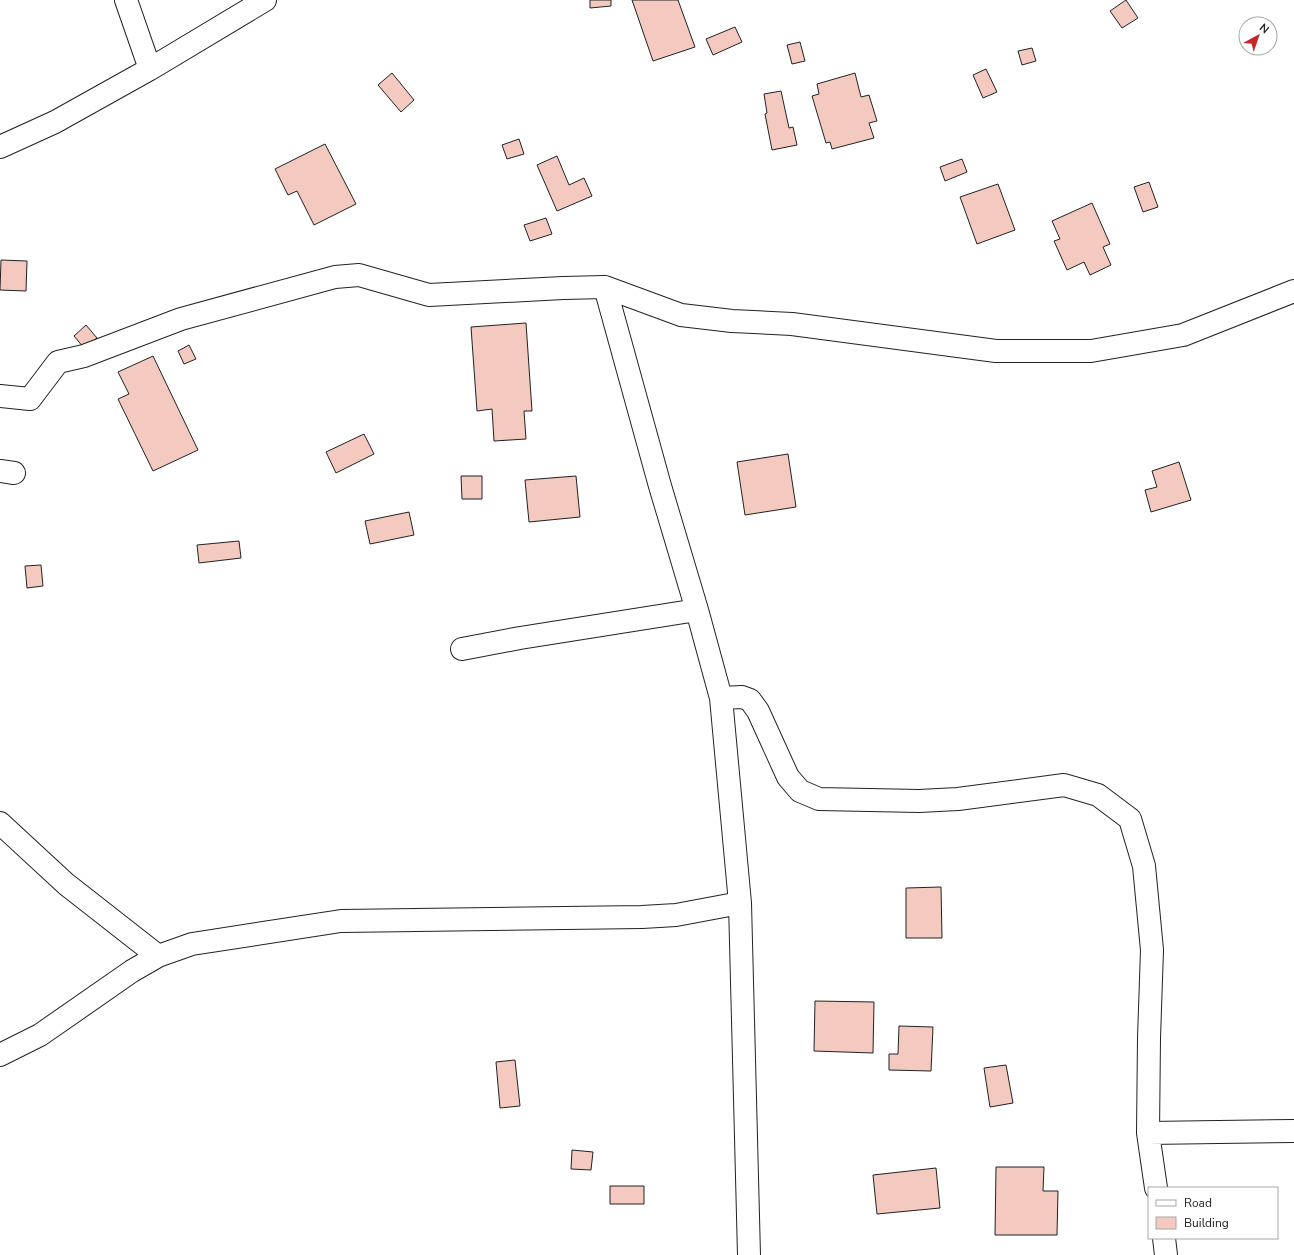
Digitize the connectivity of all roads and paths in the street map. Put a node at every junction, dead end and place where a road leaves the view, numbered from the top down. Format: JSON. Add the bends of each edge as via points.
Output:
{"nodes":[{"id":1,"x":126,"y":0,"type":"edge"},
{"id":2,"x":265,"y":0,"type":"edge"},
{"id":3,"x":150,"y":69,"type":"junction"},
{"id":4,"x":0,"y":147,"type":"edge"},
{"id":5,"x":605,"y":288,"type":"junction"},
{"id":6,"x":1294,"y":291,"type":"edge"},
{"id":7,"x":0,"y":396,"type":"edge"},
{"id":8,"x":697,"y":610,"type":"junction"},
{"id":9,"x":462,"y":649,"type":"dead end"},
{"id":10,"x":721,"y":698,"type":"junction"},
{"id":11,"x":0,"y":823,"type":"edge"},
{"id":12,"x":740,"y":903,"type":"junction"},
{"id":13,"x":158,"y":956,"type":"junction"},
{"id":14,"x":0,"y":1054,"type":"edge"},
{"id":15,"x":1294,"y":1130,"type":"edge"},
{"id":16,"x":1148,"y":1133,"type":"junction"},
{"id":17,"x":1156,"y":1187,"type":"edge"},
{"id":18,"x":1164,"y":1239,"type":"edge"},
{"id":19,"x":749,"y":1255,"type":"edge"},
{"id":20,"x":1166,"y":1255,"type":"edge"}],
"edges":[{"from":1,"to":3,"type":"street"},
{"from":2,"to":3,"type":"street"},
{"from":3,"to":4,"type":"street","via":[[55,122]]},
{"from":5,"to":6,"type":"street","via":[[681,315],[792,324],[996,351],[1091,351],[1183,335]]},
{"from":5,"to":7,"type":"street","via":[[429,295],[359,275],[335,277],[181,319],[84,356],[58,362],[30,399]]},
{"from":5,"to":8,"type":"street"},
{"from":8,"to":9,"type":"street"},
{"from":8,"to":10,"type":"street"},
{"from":10,"to":12,"type":"street"},
{"from":10,"to":16,"type":"street","via":[[742,697],[750,700],[758,711],[788,777],[800,791],[819,799],[958,799],[1064,785],[1098,795],[1130,819],[1144,866],[1152,950]]},
{"from":11,"to":13,"type":"street","via":[[66,884]]},
{"from":12,"to":13,"type":"street","via":[[676,915],[642,917],[341,921],[192,944]]},
{"from":12,"to":19,"type":"street"},
{"from":13,"to":14,"type":"street","via":[[40,1035]]},
{"from":15,"to":16,"type":"street"},
{"from":16,"to":17,"type":"street"},
{"from":18,"to":20,"type":"street"}]}
